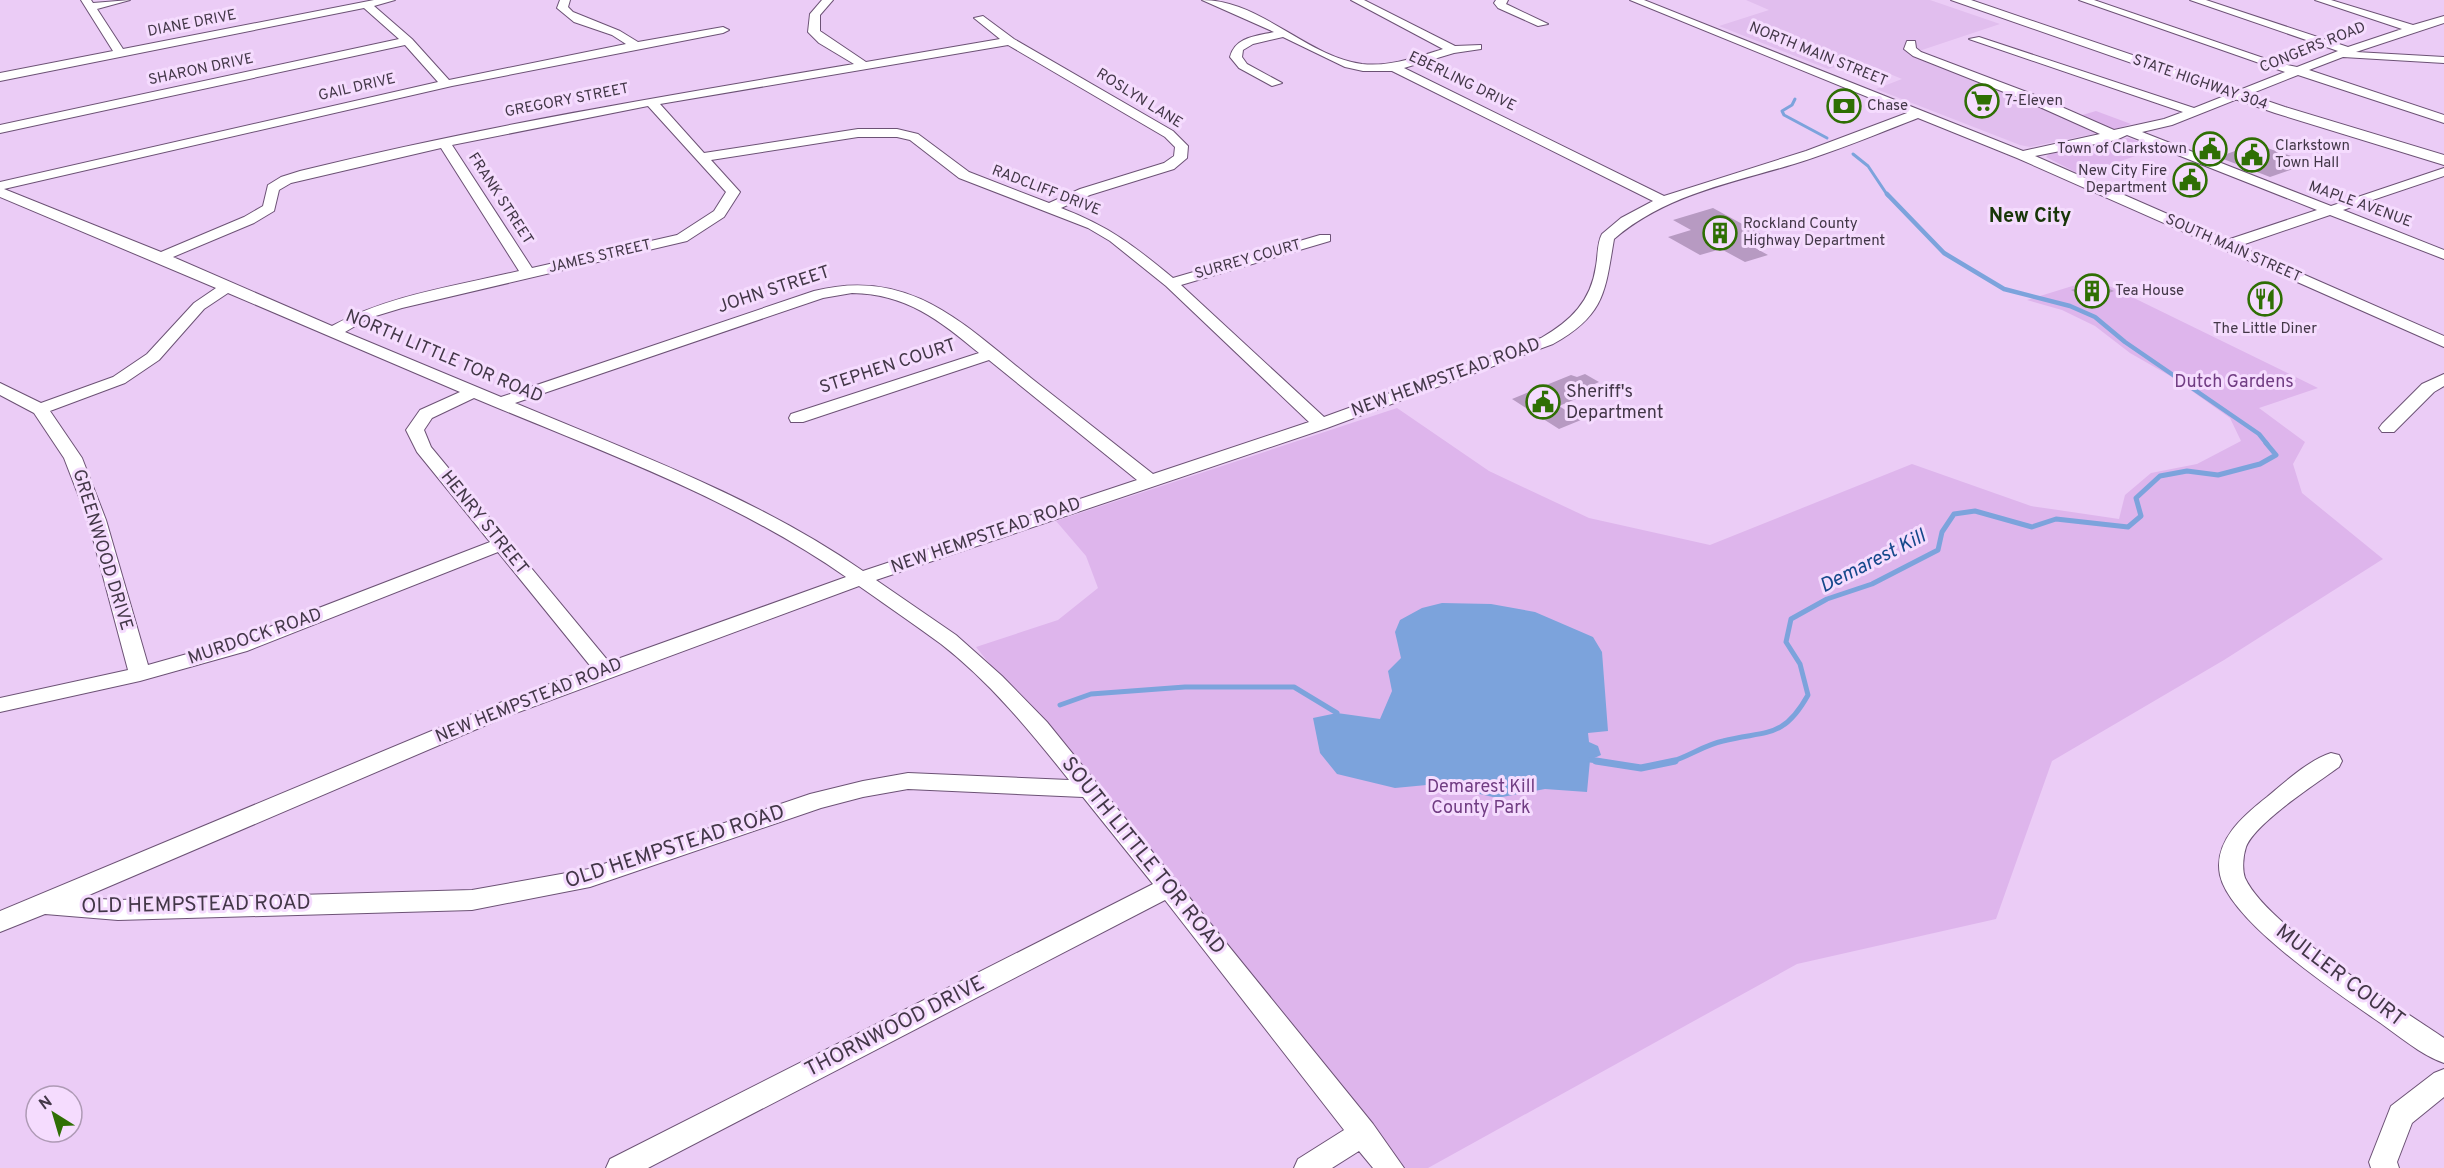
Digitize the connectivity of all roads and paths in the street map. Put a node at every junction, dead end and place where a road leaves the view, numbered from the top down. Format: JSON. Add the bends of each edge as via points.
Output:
{"nodes":[{"id":1,"x":125,"y":0,"type":"edge"},
{"id":2,"x":390,"y":0,"type":"edge"},
{"id":3,"x":565,"y":0,"type":"edge"},
{"id":4,"x":828,"y":0,"type":"edge"},
{"id":5,"x":1207,"y":0,"type":"edge"},
{"id":6,"x":1356,"y":0,"type":"edge"},
{"id":7,"x":1503,"y":0,"type":"edge"},
{"id":8,"x":1635,"y":0,"type":"edge"},
{"id":9,"x":1958,"y":0,"type":"edge"},
{"id":10,"x":1978,"y":0,"type":"edge"},
{"id":11,"x":2084,"y":0,"type":"edge"},
{"id":12,"x":2194,"y":0,"type":"edge"},
{"id":13,"x":2320,"y":0,"type":"edge"},
{"id":14,"x":88,"y":3,"type":"edge"},
{"id":15,"x":366,"y":5,"type":"junction"},
{"id":16,"x":979,"y":18,"type":"dead end"},
{"id":17,"x":2444,"y":19,"type":"edge"},
{"id":18,"x":1542,"y":24,"type":"dead end"},
{"id":19,"x":2413,"y":29,"type":"junction"},
{"id":20,"x":723,"y":30,"type":"dead end"},
{"id":21,"x":1284,"y":33,"type":"junction"},
{"id":22,"x":1975,"y":39,"type":"dead end"},
{"id":23,"x":408,"y":41,"type":"junction"},
{"id":24,"x":1010,"y":41,"type":"junction"},
{"id":25,"x":1911,"y":43,"type":"dead end"},
{"id":26,"x":635,"y":45,"type":"junction"},
{"id":27,"x":1477,"y":46,"type":"dead end"},
{"id":28,"x":1453,"y":50,"type":"junction"},
{"id":29,"x":120,"y":53,"type":"junction"},
{"id":30,"x":2344,"y":53,"type":"junction"},
{"id":31,"x":2444,"y":60,"type":"edge"},
{"id":32,"x":865,"y":66,"type":"junction"},
{"id":33,"x":1394,"y":67,"type":"junction"},
{"id":34,"x":2299,"y":71,"type":"junction"},
{"id":35,"x":0,"y":77,"type":"edge"},
{"id":36,"x":1276,"y":83,"type":"dead end"},
{"id":37,"x":447,"y":85,"type":"junction"},
{"id":38,"x":2243,"y":94,"type":"junction"},
{"id":39,"x":651,"y":102,"type":"junction"},
{"id":40,"x":2195,"y":112,"type":"junction"},
{"id":41,"x":1919,"y":113,"type":"junction"},
{"id":42,"x":2444,"y":119,"type":"edge"},
{"id":43,"x":0,"y":129,"type":"edge"},
{"id":44,"x":2132,"y":132,"type":"junction"},
{"id":45,"x":2116,"y":136,"type":"junction"},
{"id":46,"x":444,"y":143,"type":"junction"},
{"id":47,"x":2444,"y":152,"type":"edge"},
{"id":48,"x":2022,"y":155,"type":"junction"},
{"id":49,"x":703,"y":157,"type":"junction"},
{"id":50,"x":2444,"y":160,"type":"edge"},
{"id":51,"x":2444,"y":172,"type":"edge"},
{"id":52,"x":0,"y":186,"type":"edge"},
{"id":53,"x":0,"y":192,"type":"edge"},
{"id":54,"x":1664,"y":201,"type":"junction"},
{"id":55,"x":1049,"y":208,"type":"junction"},
{"id":56,"x":2331,"y":211,"type":"junction"},
{"id":57,"x":1325,"y":237,"type":"dead end"},
{"id":58,"x":2224,"y":246,"type":"junction"},
{"id":59,"x":2444,"y":255,"type":"edge"},
{"id":60,"x":161,"y":256,"type":"junction"},
{"id":61,"x":528,"y":274,"type":"junction"},
{"id":62,"x":1171,"y":283,"type":"junction"},
{"id":63,"x":227,"y":287,"type":"junction"},
{"id":64,"x":333,"y":332,"type":"junction"},
{"id":65,"x":2444,"y":342,"type":"edge"},
{"id":66,"x":992,"y":354,"type":"junction"},
{"id":67,"x":2444,"y":380,"type":"edge"},
{"id":68,"x":0,"y":388,"type":"edge"},
{"id":69,"x":475,"y":391,"type":"junction"},
{"id":70,"x":502,"y":402,"type":"junction"},
{"id":71,"x":40,"y":409,"type":"junction"},
{"id":72,"x":797,"y":417,"type":"dead end"},
{"id":73,"x":1321,"y":424,"type":"junction"},
{"id":74,"x":2388,"y":428,"type":"dead end"},
{"id":75,"x":1150,"y":481,"type":"junction"},
{"id":76,"x":502,"y":544,"type":"junction"},
{"id":77,"x":862,"y":578,"type":"junction"},
{"id":78,"x":604,"y":671,"type":"junction"},
{"id":79,"x":140,"y":674,"type":"junction"},
{"id":80,"x":0,"y":705,"type":"edge"},
{"id":81,"x":2331,"y":761,"type":"dead end"},
{"id":82,"x":1087,"y":789,"type":"junction"},
{"id":83,"x":1169,"y":887,"type":"junction"},
{"id":84,"x":44,"y":904,"type":"junction"},
{"id":85,"x":0,"y":922,"type":"edge"},
{"id":86,"x":2444,"y":1052,"type":"edge"},
{"id":87,"x":2444,"y":1081,"type":"edge"},
{"id":88,"x":1363,"y":1133,"type":"junction"},
{"id":89,"x":620,"y":1168,"type":"edge"},
{"id":90,"x":1308,"y":1168,"type":"edge"},
{"id":91,"x":1390,"y":1168,"type":"edge"},
{"id":92,"x":2385,"y":1168,"type":"edge"}],
"edges":[{"from":1,"to":14,"type":"street"},
{"from":2,"to":15,"type":"street","name":"DIANE DRIVE"},
{"from":3,"to":26,"type":"street","via":[[562,8],[568,16],[622,33]]},
{"from":4,"to":32,"type":"street","via":[[815,14],[814,32]]},
{"from":5,"to":21,"type":"street","name":"EBERLING DRIVE"},
{"from":6,"to":28,"type":"street"},
{"from":7,"to":18,"type":"street","via":[[1499,3],[1502,6]]},
{"from":8,"to":41,"type":"street","name":"NORTH MAIN STREET"},
{"from":9,"to":38,"type":"main road","name":"STATE HIGHWAY 304"},
{"from":10,"to":38,"type":"main road","name":"STATE HIGHWAY 304"},
{"from":11,"to":34,"type":"street"},
{"from":12,"to":30,"type":"street"},
{"from":13,"to":19,"type":"street"},
{"from":14,"to":29,"type":"street"},
{"from":15,"to":23,"type":"street"},
{"from":15,"to":29,"type":"street","name":"DIANE DRIVE"},
{"from":16,"to":24,"type":"street","name":"ROSLYN LANE"},
{"from":17,"to":19,"type":"street","name":"CONGERS ROAD"},
{"from":19,"to":30,"type":"street","name":"CONGERS ROAD"},
{"from":20,"to":26,"type":"street","name":"GAIL DRIVE"},
{"from":21,"to":33,"type":"street","name":"EBERLING DRIVE","via":[[1337,62],[1362,69]]},
{"from":21,"to":36,"type":"street","via":[[1249,42],[1238,48],[1236,57],[1243,66]]},
{"from":22,"to":40,"type":"street"},
{"from":23,"to":37,"type":"street"},
{"from":23,"to":43,"type":"street","name":"SHARON DRIVE"},
{"from":24,"to":32,"type":"street","name":"GREGORY STREET"},
{"from":24,"to":55,"type":"street","name":"ROSLYN LANE","via":[[1169,134],[1182,146],[1180,158],[1169,166],[1085,192]]},
{"from":25,"to":45,"type":"street","via":[[1910,49],[1917,54]]},
{"from":26,"to":37,"type":"street","name":"GAIL DRIVE"},
{"from":27,"to":28,"type":"street"},
{"from":28,"to":33,"type":"street"},
{"from":29,"to":35,"type":"street","name":"DIANE DRIVE"},
{"from":30,"to":31,"type":"street"},
{"from":30,"to":34,"type":"street","name":"CONGERS ROAD"},
{"from":32,"to":39,"type":"street","name":"GREGORY STREET"},
{"from":33,"to":54,"type":"street","name":"EBERLING DRIVE"},
{"from":34,"to":38,"type":"street","name":"CONGERS ROAD"},
{"from":34,"to":42,"type":"street"},
{"from":37,"to":52,"type":"street","name":"GAIL DRIVE"},
{"from":38,"to":40,"type":"street","name":"CONGERS ROAD"},
{"from":38,"to":47,"type":"main road","name":"STATE HIGHWAY 304"},
{"from":38,"to":50,"type":"main road","name":"STATE HIGHWAY 304"},
{"from":39,"to":46,"type":"street","name":"GREGORY STREET"},
{"from":39,"to":49,"type":"street","name":"JAMES STREET"},
{"from":40,"to":44,"type":"street","name":"CONGERS ROAD"},
{"from":41,"to":48,"type":"street","name":"NORTH MAIN STREET"},
{"from":41,"to":54,"type":"street","name":"NEW HEMPSTEAD ROAD","via":[[1811,154]]},
{"from":44,"to":45,"type":"street","name":"CONGERS ROAD"},
{"from":44,"to":56,"type":"street","name":"MAPLE AVENUE"},
{"from":45,"to":48,"type":"street","name":"CONGERS ROAD"},
{"from":46,"to":60,"type":"street","name":"GREGORY STREET","via":[[286,180],[273,188],[269,208]]},
{"from":46,"to":61,"type":"street","name":"FRANK STREET"},
{"from":48,"to":58,"type":"street","name":"SOUTH MAIN STREET"},
{"from":49,"to":55,"type":"street","name":"RADCLIFF DRIVE","via":[[858,133],[897,133],[928,145],[964,175]]},
{"from":49,"to":61,"type":"street","name":"JAMES STREET","via":[[733,192],[727,209],[704,227],[682,238]]},
{"from":51,"to":56,"type":"street"},
{"from":53,"to":60,"type":"street","name":"NORTH LITTLE TOR ROAD"},
{"from":54,"to":73,"type":"street","name":"NEW HEMPSTEAD ROAD","via":[[1623,222],[1607,237],[1602,275],[1589,309],[1568,330]]},
{"from":55,"to":62,"type":"street","name":"RADCLIFF DRIVE","via":[[1094,225]]},
{"from":56,"to":58,"type":"street"},
{"from":56,"to":59,"type":"street","name":"MAPLE AVENUE"},
{"from":57,"to":62,"type":"street","name":"SURREY COURT"},
{"from":58,"to":65,"type":"street","name":"SOUTH MAIN STREET"},
{"from":60,"to":63,"type":"street","name":"NORTH LITTLE TOR ROAD"},
{"from":61,"to":64,"type":"street","name":"JAMES STREET","via":[[398,304],[364,315]]},
{"from":62,"to":73,"type":"street","name":"RADCLIFF DRIVE"},
{"from":63,"to":64,"type":"street","name":"NORTH LITTLE TOR ROAD"},
{"from":63,"to":71,"type":"street","via":[[199,306],[153,357],[127,374]]},
{"from":64,"to":69,"type":"street","name":"NORTH LITTLE TOR ROAD"},
{"from":66,"to":70,"type":"street","name":"JOHN STREET","via":[[941,314],[906,296],[871,288],[841,288]]},
{"from":66,"to":72,"type":"street","name":"STEPHEN COURT"},
{"from":66,"to":75,"type":"street","name":"JOHN STREET"},
{"from":67,"to":74,"type":"street","via":[[2428,388]]},
{"from":68,"to":71,"type":"street","name":"GREENWOOD DRIVE"},
{"from":69,"to":70,"type":"street","name":"NORTH LITTLE TOR ROAD"},
{"from":69,"to":76,"type":"street","name":"HENRY STREET","via":[[426,414],[415,430],[423,448]]},
{"from":70,"to":77,"type":"street","name":"NORTH LITTLE TOR ROAD","via":[[732,501]]},
{"from":71,"to":79,"type":"street","name":"GREENWOOD DRIVE","via":[[73,458],[93,510]]},
{"from":73,"to":75,"type":"street","name":"NEW HEMPSTEAD ROAD"},
{"from":75,"to":77,"type":"street","name":"NEW HEMPSTEAD ROAD"},
{"from":76,"to":78,"type":"street","name":"HENRY STREET"},
{"from":76,"to":79,"type":"street","name":"MURDOCK ROAD","via":[[240,646]]},
{"from":77,"to":78,"type":"street","name":"NEW HEMPSTEAD ROAD"},
{"from":77,"to":82,"type":"street","name":"SOUTH LITTLE TOR ROAD","via":[[950,640],[995,681],[1039,727]]},
{"from":78,"to":84,"type":"street","name":"NEW HEMPSTEAD ROAD","via":[[497,712]]},
{"from":79,"to":80,"type":"street","name":"MURDOCK ROAD"},
{"from":81,"to":86,"type":"street","name":"MULLER COURT","via":[[2250,823],[2234,846],[2232,876],[2247,900],[2288,941]]},
{"from":82,"to":83,"type":"street","name":"SOUTH LITTLE TOR ROAD"},
{"from":82,"to":84,"type":"street","name":"OLD HEMPSTEAD ROAD","via":[[908,781],[863,789],[818,800],[590,878],[472,900],[118,910]]},
{"from":83,"to":88,"type":"street","name":"SOUTH LITTLE TOR ROAD"},
{"from":83,"to":89,"type":"street","name":"THORNWOOD DRIVE"},
{"from":84,"to":85,"type":"street","name":"NEW HEMPSTEAD ROAD"},
{"from":87,"to":92,"type":"street","via":[[2401,1115],[2383,1162]]},
{"from":88,"to":90,"type":"street"},
{"from":88,"to":91,"type":"street","name":"SOUTH LITTLE TOR ROAD"}]}
